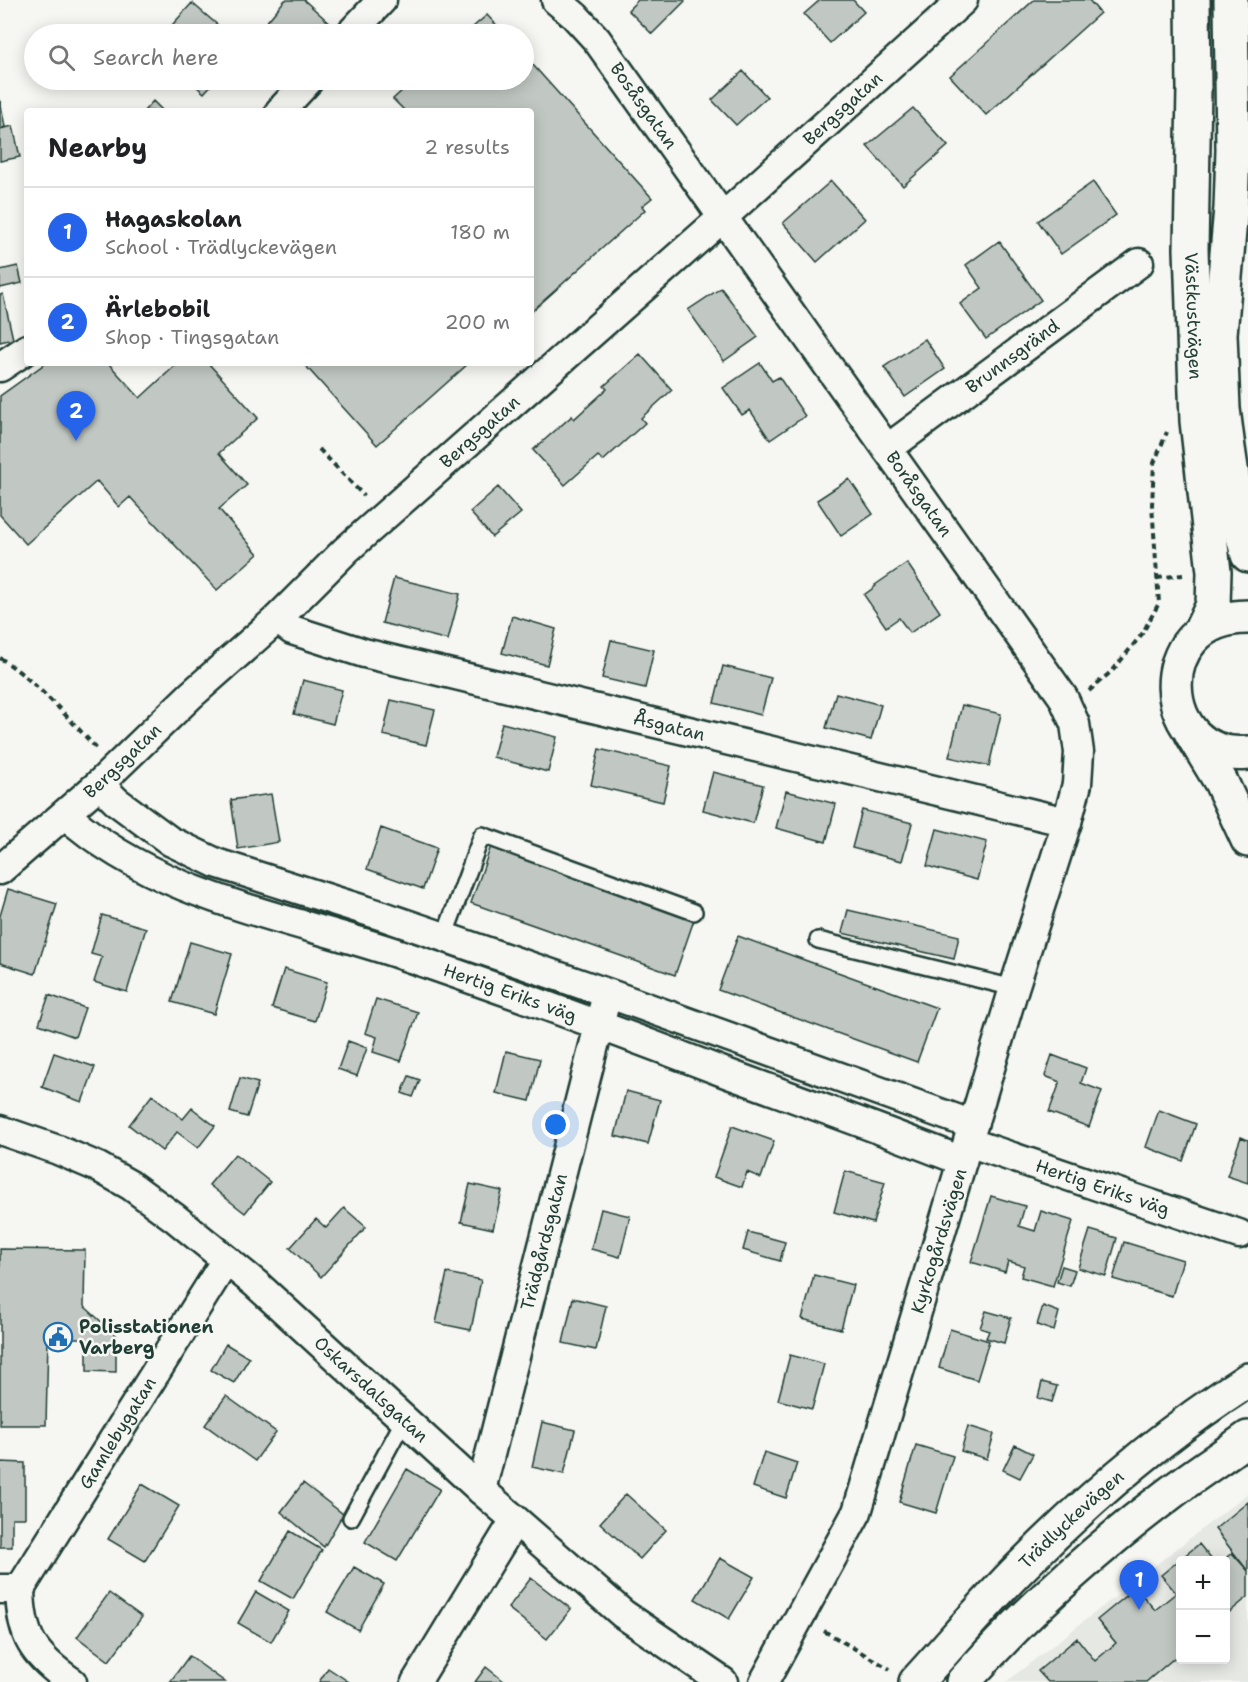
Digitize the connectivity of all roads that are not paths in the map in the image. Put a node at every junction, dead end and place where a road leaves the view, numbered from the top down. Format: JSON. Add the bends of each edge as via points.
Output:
{"nodes":[{"id":1,"x":382,"y":0,"type":"edge"},
{"id":2,"x":556,"y":0,"type":"edge"},
{"id":3,"x":963,"y":0,"type":"edge"},
{"id":4,"x":1193,"y":0,"type":"edge"},
{"id":5,"x":1231,"y":0,"type":"edge"},
{"id":6,"x":359,"y":24,"type":"edge"},
{"id":7,"x":300,"y":90,"type":"edge"},
{"id":8,"x":283,"y":108,"type":"edge"},
{"id":9,"x":722,"y":218,"type":"junction"},
{"id":10,"x":1139,"y":263,"type":"dead end"},
{"id":11,"x":24,"y":351,"type":"edge"},
{"id":12,"x":0,"y":367,"type":"edge"},
{"id":13,"x":887,"y":449,"type":"junction"},
{"id":14,"x":1248,"y":555,"type":"edge"},
{"id":15,"x":1248,"y":617,"type":"edge"},
{"id":16,"x":277,"y":619,"type":"junction"},
{"id":17,"x":1201,"y":630,"type":"junction"},
{"id":18,"x":1188,"y":727,"type":"junction"},
{"id":19,"x":1248,"y":753,"type":"edge"},
{"id":20,"x":99,"y":784,"type":"junction"},
{"id":21,"x":1077,"y":784,"type":"joint"},
{"id":22,"x":65,"y":814,"type":"junction"},
{"id":23,"x":1067,"y":822,"type":"junction"},
{"id":24,"x":1248,"y":840,"type":"edge"},
{"id":25,"x":0,"y":870,"type":"edge"},
{"id":26,"x":694,"y":912,"type":"dead end"},
{"id":27,"x":444,"y":937,"type":"junction"},
{"id":28,"x":818,"y":940,"type":"dead end"},
{"id":29,"x":1014,"y":988,"type":"junction"},
{"id":30,"x":607,"y":993,"type":"junction"},
{"id":31,"x":599,"y":1025,"type":"junction"},
{"id":32,"x":0,"y":1130,"type":"edge"},
{"id":33,"x":968,"y":1143,"type":"junction"},
{"id":34,"x":1239,"y":1234,"type":"dead end"},
{"id":35,"x":226,"y":1260,"type":"junction"},
{"id":36,"x":1248,"y":1380,"type":"edge"},
{"id":37,"x":405,"y":1418,"type":"junction"},
{"id":38,"x":1248,"y":1438,"type":"edge"},
{"id":39,"x":481,"y":1490,"type":"junction"},
{"id":40,"x":351,"y":1518,"type":"dead end"},
{"id":41,"x":515,"y":1520,"type":"junction"},
{"id":42,"x":10,"y":1589,"type":"edge"},
{"id":43,"x":906,"y":1677,"type":"edge"},
{"id":44,"x":72,"y":1682,"type":"edge"},
{"id":45,"x":416,"y":1682,"type":"edge"},
{"id":46,"x":723,"y":1682,"type":"edge"},
{"id":47,"x":764,"y":1682,"type":"edge"},
{"id":48,"x":963,"y":1682,"type":"edge"}],
"edges":[{"from":1,"to":6,"type":"street"},
{"from":2,"to":9,"type":"street","name":"Bosåsgatan","via":[[597,39]]},
{"from":3,"to":9,"type":"street","name":"Bergsgatan"},
{"from":4,"to":17,"type":"street","name":"Västkustvägen","via":[[1191,249],[1197,421],[1214,572],[1213,604]]},
{"from":5,"to":14,"type":"street","name":"Västkustvägen","via":[[1231,208],[1220,345],[1228,448]]},
{"from":7,"to":8,"type":"street"},
{"from":9,"to":13,"type":"street","name":"Boråsgatan"},
{"from":9,"to":16,"type":"street","name":"Bergsgatan","via":[[346,550]]},
{"from":10,"to":13,"type":"street","name":"Brunnsgränd"},
{"from":11,"to":12,"type":"street"},
{"from":13,"to":21,"type":"street","name":"Boråsgatan","via":[[1063,697],[1075,724],[1079,752]]},
{"from":15,"to":17,"type":"street","via":[[1222,620]]},
{"from":16,"to":20,"type":"street","name":"Bergsgatan"},
{"from":16,"to":23,"type":"street","name":"Åsgatan","via":[[292,630],[364,653]]},
{"from":17,"to":18,"type":"street","name":"Västkustvägen","via":[[1186,646],[1177,666],[1174,687],[1178,708]]},
{"from":18,"to":19,"type":"street","via":[[1221,750]]},
{"from":18,"to":24,"type":"street","via":[[1221,782]]},
{"from":20,"to":22,"type":"street","name":"Bergsgatan"},
{"from":20,"to":27,"type":"street","name":"Hertig Eriks väg","via":[[170,841],[216,863]]},
{"from":21,"to":23,"type":"street","name":"Kyrkogårdsvägen"},
{"from":22,"to":25,"type":"street","name":"Bergsgatan"},
{"from":22,"to":31,"type":"street","name":"Hertig Eriks väg","via":[[88,834],[129,859],[214,899],[401,955]]},
{"from":23,"to":29,"type":"street","name":"Kyrkogårdsvägen"},
{"from":26,"to":27,"type":"lane","via":[[482,835]]},
{"from":27,"to":30,"type":"street","name":"Hertig Eriks väg"},
{"from":28,"to":29,"type":"lane"},
{"from":29,"to":33,"type":"street","name":"Kyrkogårdsvägen"},
{"from":30,"to":31,"type":"street","name":"Trädgårdsgatan"},
{"from":30,"to":33,"type":"street","name":"Hertig Eriks väg"},
{"from":31,"to":33,"type":"street","name":"Hertig Eriks väg"},
{"from":31,"to":39,"type":"street","name":"Trädgårdsgatan"},
{"from":32,"to":35,"type":"street","name":"Oskarsdalsgatan","via":[[68,1154],[130,1185]]},
{"from":33,"to":34,"type":"street","name":"Hertig Eriks väg"},
{"from":33,"to":47,"type":"street","name":"Kyrkogårdsvägen","via":[[857,1512]]},
{"from":35,"to":37,"type":"street","name":"Oskarsdalsgatan"},
{"from":35,"to":42,"type":"street","name":"Gamlebygatan"},
{"from":36,"to":43,"type":"street","name":"Trädlyckevägen","via":[[1166,1437],[1092,1498]]},
{"from":37,"to":39,"type":"street","name":"Oskarsdalsgatan"},
{"from":37,"to":40,"type":"lane"},
{"from":38,"to":48,"type":"street","via":[[1119,1533],[1049,1595]]},
{"from":39,"to":41,"type":"street","name":"Oskarsdalsgatan"},
{"from":41,"to":45,"type":"street"},
{"from":41,"to":46,"type":"street","name":"Oskarsdalsgatan","via":[[623,1614]]},
{"from":42,"to":44,"type":"street","via":[[37,1652]]}]}
